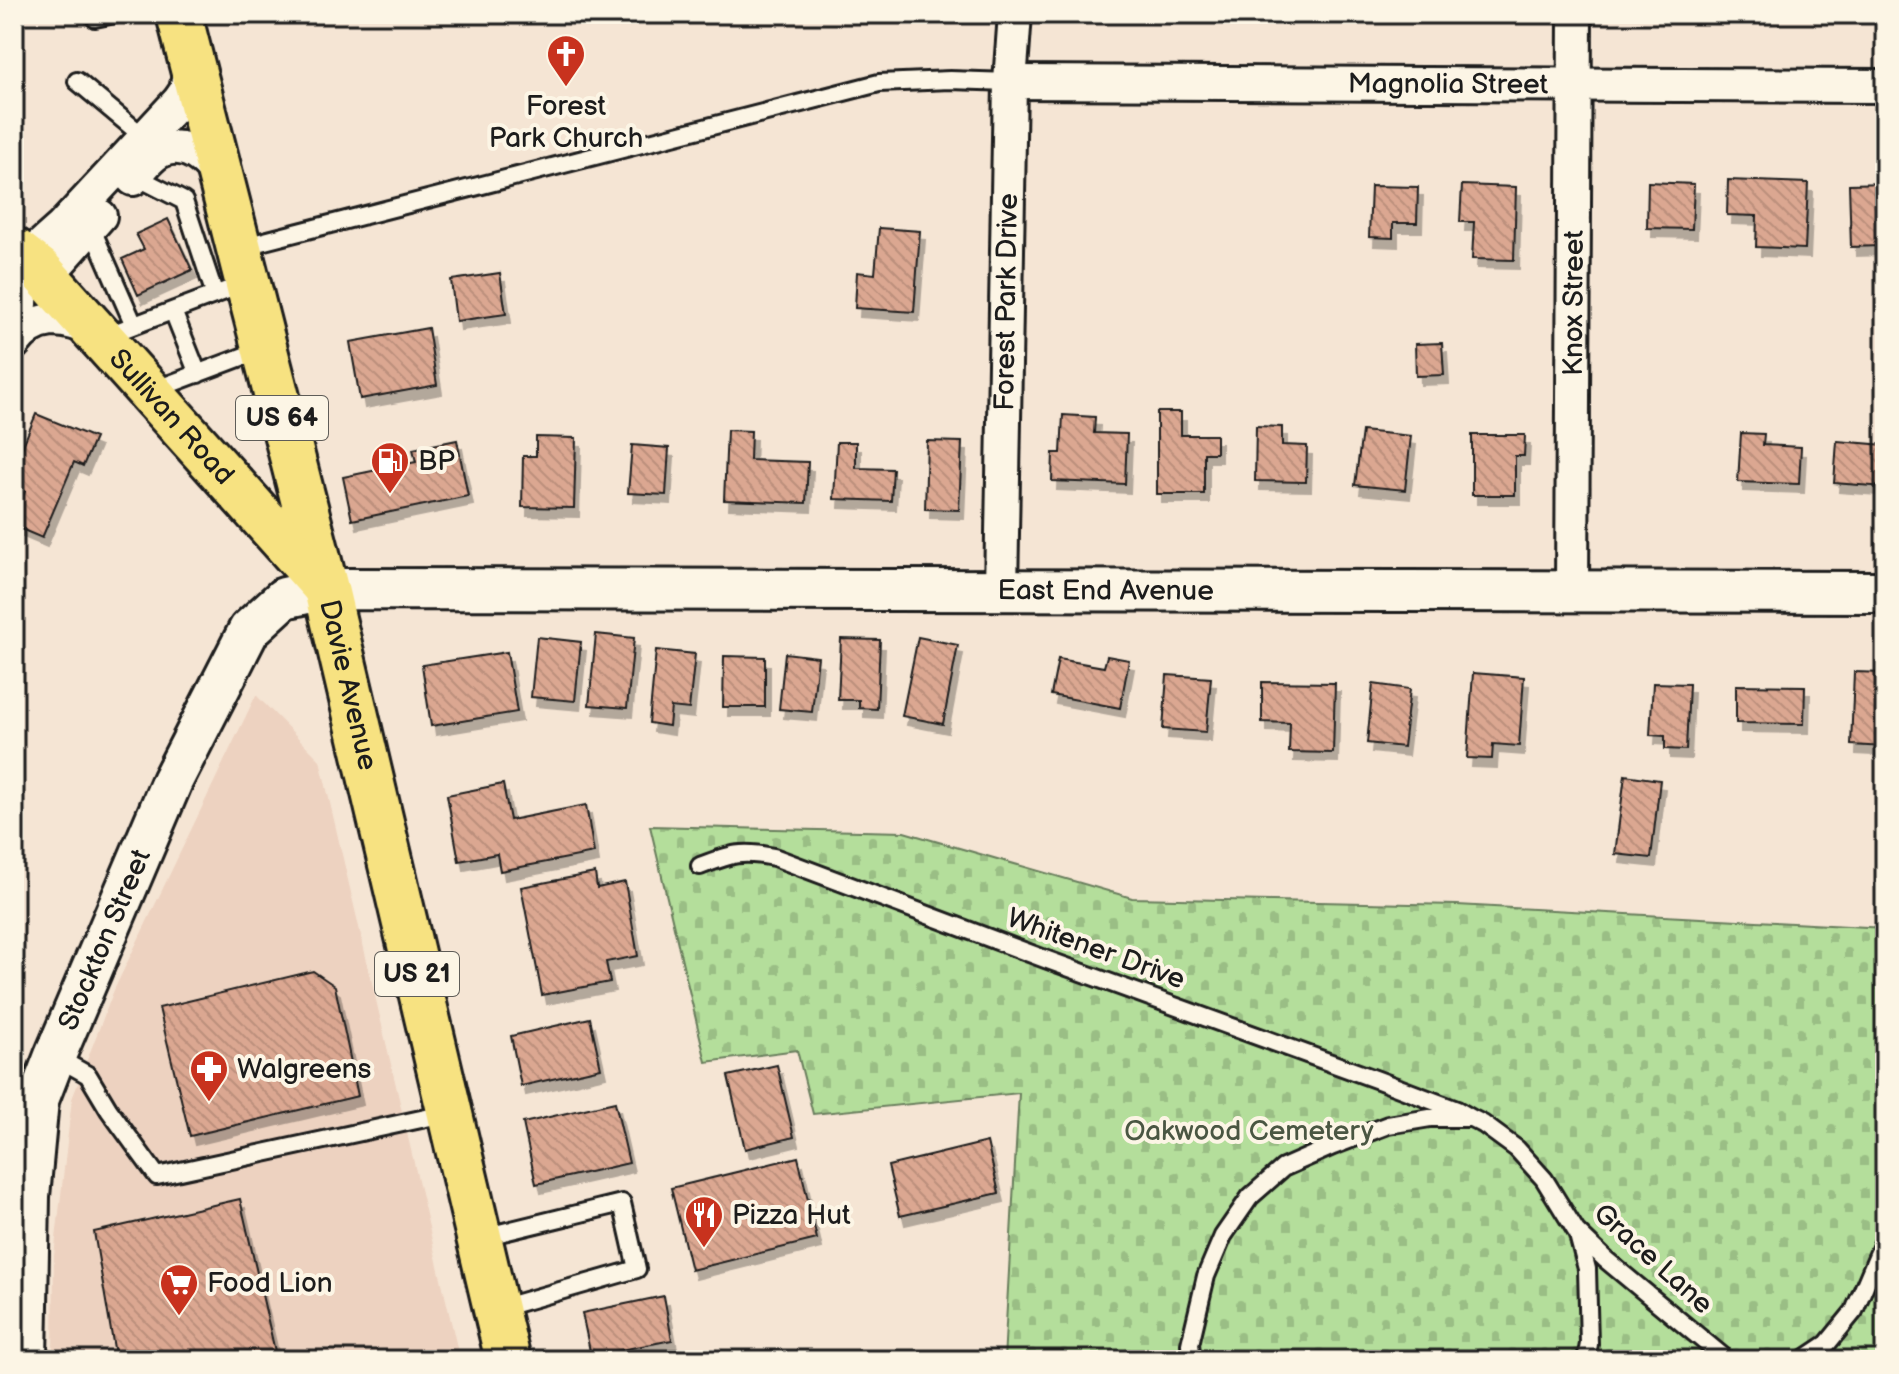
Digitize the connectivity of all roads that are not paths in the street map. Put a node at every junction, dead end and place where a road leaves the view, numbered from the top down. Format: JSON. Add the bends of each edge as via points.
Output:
{"nodes":[{"id":1,"x":115,"y":14,"type":"edge"},
{"id":2,"x":179,"y":14,"type":"edge"},
{"id":3,"x":1015,"y":14,"type":"edge"},
{"id":4,"x":1575,"y":14,"type":"edge"},
{"id":5,"x":95,"y":18,"type":"dead end"},
{"id":6,"x":191,"y":60,"type":"junction"},
{"id":7,"x":77,"y":81,"type":"dead end"},
{"id":8,"x":1010,"y":82,"type":"junction"},
{"id":9,"x":1575,"y":85,"type":"junction"},
{"id":10,"x":1885,"y":86,"type":"edge"},
{"id":11,"x":145,"y":138,"type":"junction"},
{"id":12,"x":135,"y":176,"type":"junction"},
{"id":13,"x":222,"y":183,"type":"junction"},
{"id":14,"x":91,"y":227,"type":"junction"},
{"id":15,"x":29,"y":262,"type":"edge"},
{"id":16,"x":234,"y":275,"type":"junction"},
{"id":17,"x":173,"y":311,"type":"junction"},
{"id":18,"x":14,"y":324,"type":"edge"},
{"id":19,"x":110,"y":331,"type":"junction"},
{"id":20,"x":14,"y":343,"type":"edge"},
{"id":21,"x":265,"y":348,"type":"junction"},
{"id":22,"x":198,"y":374,"type":"junction"},
{"id":23,"x":150,"y":392,"type":"junction"},
{"id":24,"x":326,"y":589,"type":"junction"},
{"id":25,"x":1001,"y":590,"type":"junction"},
{"id":26,"x":1572,"y":591,"type":"junction"},
{"id":27,"x":1885,"y":592,"type":"edge"},
{"id":28,"x":700,"y":866,"type":"dead end"},
{"id":29,"x":55,"y":1056,"type":"junction"},
{"id":30,"x":449,"y":1113,"type":"junction"},
{"id":31,"x":1471,"y":1118,"type":"junction"},
{"id":32,"x":1576,"y":1231,"type":"junction"},
{"id":33,"x":479,"y":1238,"type":"junction"},
{"id":34,"x":1885,"y":1238,"type":"edge"},
{"id":35,"x":496,"y":1310,"type":"junction"},
{"id":36,"x":1189,"y":1355,"type":"edge"},
{"id":37,"x":26,"y":1360,"type":"edge"},
{"id":38,"x":508,"y":1360,"type":"edge"},
{"id":39,"x":1586,"y":1360,"type":"edge"},
{"id":40,"x":1727,"y":1360,"type":"edge"},
{"id":41,"x":1803,"y":1360,"type":"edge"}],
"edges":[{"from":1,"to":5,"type":"lane"},
{"from":2,"to":6,"type":"main road","name":"Davie Avenue","number":"US 64"},
{"from":3,"to":8,"type":"street","name":"Forest Park Drive"},
{"from":4,"to":9,"type":"street","name":"Knox Street"},
{"from":6,"to":11,"type":"street","via":[[186,91]]},
{"from":6,"to":13,"type":"main road","name":"Davie Avenue","number":"US 64"},
{"from":7,"to":11,"type":"lane"},
{"from":8,"to":9,"type":"street","name":"Magnolia Street"},
{"from":8,"to":16,"type":"lane","via":[[879,83]]},
{"from":8,"to":25,"type":"street","name":"Forest Park Drive"},
{"from":9,"to":10,"type":"street","name":"Magnolia Street"},
{"from":9,"to":26,"type":"street","name":"Knox Street"},
{"from":11,"to":15,"type":"street"},
{"from":12,"to":13,"type":"street","via":[[160,151],[182,148],[204,159]]},
{"from":12,"to":14,"type":"street"},
{"from":12,"to":16,"type":"lane","via":[[184,201]]},
{"from":13,"to":16,"type":"main road","name":"Davie Avenue","number":"US 64"},
{"from":14,"to":15,"type":"street"},
{"from":14,"to":19,"type":"lane"},
{"from":15,"to":18,"type":"street","via":[[22,267],[21,304]]},
{"from":15,"to":19,"type":"main road","name":"Sullivan Road","number":"US 21"},
{"from":16,"to":17,"type":"lane"},
{"from":16,"to":21,"type":"main road","name":"Davie Avenue","number":"US 64"},
{"from":17,"to":19,"type":"lane"},
{"from":17,"to":22,"type":"lane"},
{"from":19,"to":20,"type":"street","via":[[52,319],[24,331]]},
{"from":19,"to":23,"type":"main road","name":"Sullivan Road","number":"US 21"},
{"from":21,"to":22,"type":"lane"},
{"from":21,"to":24,"type":"main road","name":"Davie Avenue","number":"US 64"},
{"from":22,"to":23,"type":"lane"},
{"from":23,"to":24,"type":"main road","name":"Sullivan Road","number":"US 21"},
{"from":24,"to":25,"type":"street","name":"East End Avenue"},
{"from":24,"to":29,"type":"street","name":"Stockton Street","via":[[284,598],[249,630],[172,781]]},
{"from":24,"to":30,"type":"main road","name":"Davie Avenue","number":"US 21"},
{"from":25,"to":26,"type":"street","name":"East End Avenue"},
{"from":26,"to":27,"type":"street","name":"East End Avenue"},
{"from":28,"to":31,"type":"lane","name":"Whitener Drive","via":[[751,852],[774,857]]},
{"from":29,"to":30,"type":"lane","via":[[88,1075],[157,1176]]},
{"from":29,"to":37,"type":"street","name":"Stockton Street","via":[[38,1100],[29,1196]]},
{"from":30,"to":33,"type":"main road","name":"Davie Avenue","number":"US 21"},
{"from":31,"to":32,"type":"lane","name":"Grace Lane","via":[[1517,1149],[1544,1179]]},
{"from":31,"to":36,"type":"lane","via":[[1388,1125],[1283,1168],[1250,1197],[1223,1236],[1206,1276]]},
{"from":32,"to":39,"type":"lane","via":[[1587,1269]]},
{"from":32,"to":40,"type":"lane","name":"Grace Lane"},
{"from":33,"to":35,"type":"main road","name":"Davie Avenue","number":"US 21"},
{"from":33,"to":35,"type":"lane","via":[[622,1203],[637,1269]]},
{"from":34,"to":41,"type":"lane","via":[[1854,1311],[1827,1344]]},
{"from":35,"to":38,"type":"main road","name":"Davie Avenue","number":"US 21"}]}
